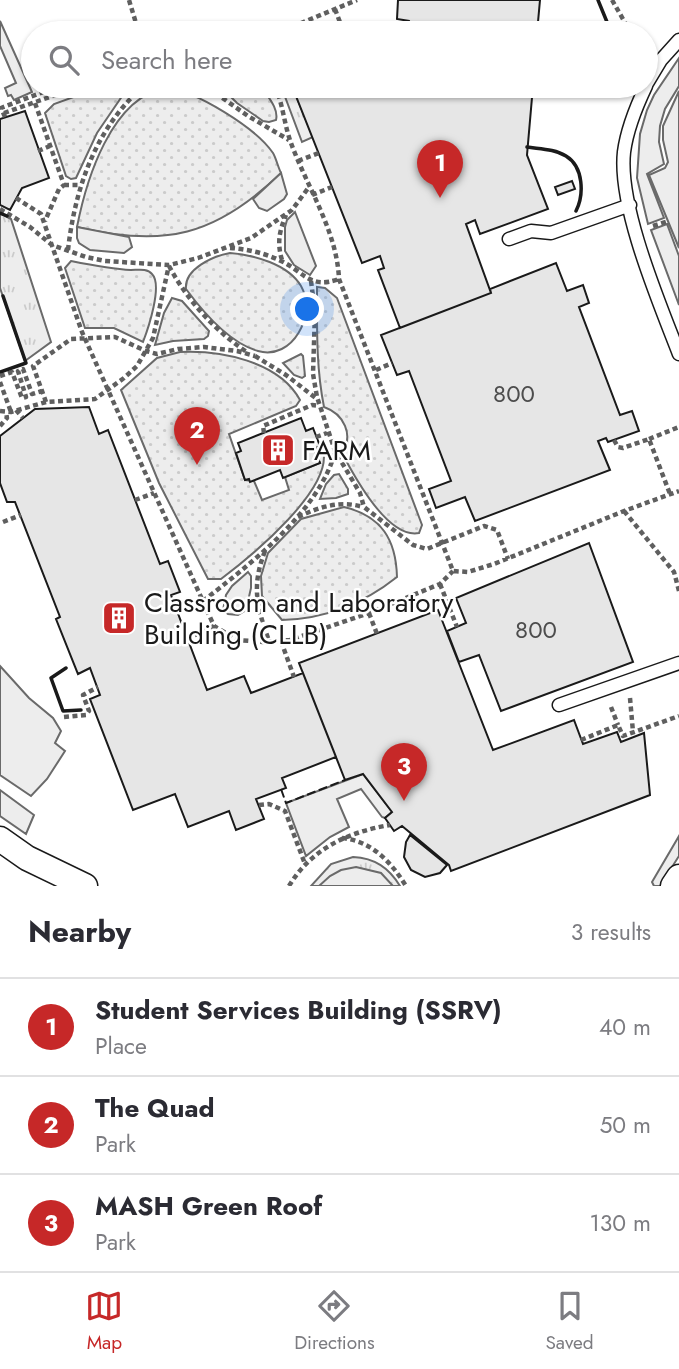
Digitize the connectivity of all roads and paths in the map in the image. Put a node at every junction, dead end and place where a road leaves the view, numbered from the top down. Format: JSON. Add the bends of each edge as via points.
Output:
{"nodes":[{"id":1,"x":129,"y":0,"type":"edge"},
{"id":2,"x":357,"y":0,"type":"edge"},
{"id":3,"x":612,"y":0,"type":"edge"},
{"id":4,"x":335,"y":9,"type":"junction"},
{"id":5,"x":135,"y":21,"type":"edge"},
{"id":6,"x":306,"y":21,"type":"edge"},
{"id":7,"x":340,"y":21,"type":"edge"},
{"id":8,"x":624,"y":21,"type":"edge"},
{"id":9,"x":679,"y":40,"type":"edge"},
{"id":10,"x":658,"y":65,"type":"edge"},
{"id":11,"x":30,"y":98,"type":"edge"},
{"id":12,"x":47,"y":98,"type":"edge"},
{"id":13,"x":130,"y":98,"type":"edge"},
{"id":14,"x":223,"y":98,"type":"edge"},
{"id":15,"x":281,"y":98,"type":"edge"},
{"id":16,"x":640,"y":98,"type":"edge"},
{"id":17,"x":35,"y":103,"type":"junction"},
{"id":18,"x":2,"y":110,"type":"edge"},
{"id":19,"x":290,"y":140,"type":"junction"},
{"id":20,"x":50,"y":146,"type":"junction"},
{"id":21,"x":38,"y":151,"type":"dead end"},
{"id":22,"x":319,"y":152,"type":"dead end"},
{"id":23,"x":298,"y":161,"type":"junction"},
{"id":24,"x":64,"y":185,"type":"junction"},
{"id":25,"x":81,"y":185,"type":"junction"},
{"id":26,"x":309,"y":187,"type":"junction"},
{"id":27,"x":332,"y":187,"type":"dead end"},
{"id":28,"x":312,"y":195,"type":"junction"},
{"id":29,"x":16,"y":198,"type":"dead end"},
{"id":30,"x":629,"y":205,"type":"junction"},
{"id":31,"x":0,"y":209,"type":"edge"},
{"id":32,"x":286,"y":215,"type":"junction"},
{"id":33,"x":669,"y":221,"type":"dead end"},
{"id":34,"x":45,"y":222,"type":"junction"},
{"id":35,"x":649,"y":227,"type":"dead end"},
{"id":36,"x":509,"y":239,"type":"dead end"},
{"id":37,"x":52,"y":245,"type":"junction"},
{"id":38,"x":229,"y":247,"type":"junction"},
{"id":39,"x":68,"y":250,"type":"junction"},
{"id":40,"x":283,"y":261,"type":"junction"},
{"id":41,"x":169,"y":265,"type":"junction"},
{"id":42,"x":339,"y":279,"type":"junction"},
{"id":43,"x":311,"y":281,"type":"junction"},
{"id":44,"x":85,"y":339,"type":"junction"},
{"id":45,"x":146,"y":351,"type":"junction"},
{"id":46,"x":679,"y":354,"type":"edge"},
{"id":47,"x":255,"y":356,"type":"junction"},
{"id":48,"x":392,"y":363,"type":"dead end"},
{"id":49,"x":376,"y":370,"type":"junction"},
{"id":50,"x":0,"y":376,"type":"edge"},
{"id":51,"x":0,"y":382,"type":"edge"},
{"id":52,"x":109,"y":389,"type":"junction"},
{"id":53,"x":42,"y":391,"type":"junction"},
{"id":54,"x":46,"y":402,"type":"junction"},
{"id":55,"x":318,"y":403,"type":"junction"},
{"id":56,"x":8,"y":411,"type":"edge"},
{"id":57,"x":23,"y":418,"type":"dead end"},
{"id":58,"x":0,"y":426,"type":"edge"},
{"id":59,"x":679,"y":427,"type":"edge"},
{"id":60,"x":264,"y":433,"type":"dead end"},
{"id":61,"x":327,"y":433,"type":"junction"},
{"id":62,"x":316,"y":437,"type":"dead end"},
{"id":63,"x":649,"y":439,"type":"junction"},
{"id":64,"x":614,"y":440,"type":"dead end"},
{"id":65,"x":335,"y":451,"type":"junction"},
{"id":66,"x":679,"y":491,"type":"edge"},
{"id":67,"x":153,"y":493,"type":"junction"},
{"id":68,"x":670,"y":494,"type":"junction"},
{"id":69,"x":135,"y":500,"type":"dead end"},
{"id":70,"x":364,"y":507,"type":"junction"},
{"id":71,"x":624,"y":511,"type":"junction"},
{"id":72,"x":0,"y":515,"type":"edge"},
{"id":73,"x":21,"y":515,"type":"dead end"},
{"id":74,"x":297,"y":518,"type":"junction"},
{"id":75,"x":1,"y":522,"type":"edge"},
{"id":76,"x":440,"y":543,"type":"junction"},
{"id":77,"x":265,"y":551,"type":"junction"},
{"id":78,"x":508,"y":559,"type":"junction"},
{"id":79,"x":453,"y":570,"type":"junction"},
{"id":80,"x":440,"y":584,"type":"junction"},
{"id":81,"x":679,"y":591,"type":"edge"},
{"id":82,"x":203,"y":601,"type":"junction"},
{"id":83,"x":369,"y":613,"type":"junction"},
{"id":84,"x":214,"y":626,"type":"junction"},
{"id":85,"x":457,"y":627,"type":"dead end"},
{"id":86,"x":377,"y":634,"type":"dead end"},
{"id":87,"x":187,"y":639,"type":"dead end"},
{"id":88,"x":281,"y":640,"type":"junction"},
{"id":89,"x":269,"y":641,"type":"junction"},
{"id":90,"x":679,"y":663,"type":"edge"},
{"id":91,"x":294,"y":677,"type":"dead end"},
{"id":92,"x":97,"y":687,"type":"dead end"},
{"id":93,"x":630,"y":694,"type":"dead end"},
{"id":94,"x":608,"y":702,"type":"dead end"},
{"id":95,"x":559,"y":705,"type":"dead end"},
{"id":96,"x":679,"y":716,"type":"edge"},
{"id":97,"x":64,"y":717,"type":"dead end"},
{"id":98,"x":618,"y":725,"type":"junction"},
{"id":99,"x":633,"y":732,"type":"junction"},
{"id":100,"x":581,"y":740,"type":"dead end"},
{"id":101,"x":259,"y":805,"type":"dead end"},
{"id":102,"x":390,"y":825,"type":"dead end"},
{"id":103,"x":342,"y":838,"type":"junction"},
{"id":104,"x":0,"y":839,"type":"edge"},
{"id":105,"x":305,"y":864,"type":"junction"},
{"id":106,"x":679,"y":877,"type":"edge"},
{"id":107,"x":85,"y":886,"type":"edge"},
{"id":108,"x":289,"y":886,"type":"edge"},
{"id":109,"x":406,"y":886,"type":"edge"},
{"id":110,"x":673,"y":886,"type":"edge"}],
"edges":[{"from":1,"to":5,"type":"path"},
{"from":2,"to":4,"type":"path"},
{"from":3,"to":8,"type":"path"},
{"from":4,"to":6,"type":"path"},
{"from":4,"to":7,"type":"path"},
{"from":9,"to":10,"type":"lane"},
{"from":11,"to":18,"type":"path"},
{"from":12,"to":17,"type":"path"},
{"from":13,"to":25,"type":"path","via":[[97,146]]},
{"from":14,"to":19,"type":"path"},
{"from":15,"to":19,"type":"path"},
{"from":16,"to":30,"type":"lane","via":[[624,153]]},
{"from":17,"to":18,"type":"path"},
{"from":17,"to":20,"type":"path"},
{"from":19,"to":23,"type":"path"},
{"from":20,"to":21,"type":"path"},
{"from":20,"to":24,"type":"path"},
{"from":22,"to":23,"type":"path"},
{"from":23,"to":26,"type":"path"},
{"from":24,"to":25,"type":"path"},
{"from":24,"to":34,"type":"path"},
{"from":25,"to":39,"type":"path"},
{"from":26,"to":28,"type":"path"},
{"from":26,"to":32,"type":"path"},
{"from":27,"to":28,"type":"path"},
{"from":28,"to":42,"type":"path","via":[[336,250]]},
{"from":29,"to":34,"type":"path","via":[[34,208]]},
{"from":30,"to":36,"type":"lane","via":[[551,233],[531,230]]},
{"from":30,"to":46,"type":"lane"},
{"from":31,"to":37,"type":"path"},
{"from":32,"to":38,"type":"path"},
{"from":32,"to":40,"type":"path","via":[[279,231]]},
{"from":33,"to":35,"type":"path"},
{"from":34,"to":37,"type":"path"},
{"from":37,"to":39,"type":"path"},
{"from":37,"to":44,"type":"path"},
{"from":38,"to":40,"type":"path"},
{"from":38,"to":41,"type":"path"},
{"from":39,"to":41,"type":"path","via":[[104,261]]},
{"from":40,"to":43,"type":"path"},
{"from":41,"to":45,"type":"path"},
{"from":41,"to":47,"type":"path","via":[[204,314]]},
{"from":42,"to":43,"type":"path","via":[[327,284]]},
{"from":42,"to":49,"type":"path"},
{"from":43,"to":55,"type":"path"},
{"from":44,"to":45,"type":"path","via":[[116,337]]},
{"from":44,"to":52,"type":"path"},
{"from":44,"to":53,"type":"path","via":[[71,339],[33,366]]},
{"from":45,"to":47,"type":"path","via":[[157,354],[204,347]]},
{"from":45,"to":52,"type":"path","via":[[137,366]]},
{"from":47,"to":55,"type":"path"},
{"from":48,"to":49,"type":"path"},
{"from":49,"to":76,"type":"path"},
{"from":50,"to":53,"type":"path","via":[[12,372],[22,398],[26,397],[18,371],[23,369],[32,394]]},
{"from":51,"to":56,"type":"path"},
{"from":52,"to":54,"type":"path","via":[[94,399]]},
{"from":52,"to":67,"type":"path"},
{"from":53,"to":54,"type":"path"},
{"from":54,"to":56,"type":"path"},
{"from":55,"to":60,"type":"path","via":[[263,426]]},
{"from":55,"to":61,"type":"path"},
{"from":56,"to":57,"type":"path"},
{"from":56,"to":58,"type":"path"},
{"from":59,"to":63,"type":"path"},
{"from":61,"to":62,"type":"path"},
{"from":61,"to":65,"type":"path"},
{"from":63,"to":64,"type":"path","via":[[622,448]]},
{"from":63,"to":68,"type":"path"},
{"from":65,"to":70,"type":"path"},
{"from":65,"to":74,"type":"path","via":[[325,477]]},
{"from":66,"to":68,"type":"path"},
{"from":67,"to":69,"type":"path"},
{"from":67,"to":82,"type":"path"},
{"from":68,"to":71,"type":"path"},
{"from":70,"to":74,"type":"path","via":[[338,504]]},
{"from":70,"to":76,"type":"path","via":[[413,545],[426,549]]},
{"from":71,"to":78,"type":"path"},
{"from":71,"to":81,"type":"path","via":[[674,572]]},
{"from":72,"to":75,"type":"path"},
{"from":73,"to":75,"type":"path"},
{"from":74,"to":77,"type":"path"},
{"from":76,"to":78,"type":"path","via":[[484,526],[497,530]]},
{"from":76,"to":79,"type":"path"},
{"from":77,"to":82,"type":"path"},
{"from":77,"to":89,"type":"path","via":[[257,572],[256,594]]},
{"from":78,"to":79,"type":"path","via":[[468,572]]},
{"from":79,"to":80,"type":"path"},
{"from":80,"to":83,"type":"path"},
{"from":80,"to":85,"type":"path"},
{"from":82,"to":84,"type":"path"},
{"from":83,"to":86,"type":"path"},
{"from":83,"to":88,"type":"path"},
{"from":84,"to":87,"type":"path"},
{"from":84,"to":89,"type":"path","via":[[238,640]]},
{"from":88,"to":89,"type":"path"},
{"from":88,"to":91,"type":"path"},
{"from":90,"to":95,"type":"lane"},
{"from":92,"to":97,"type":"path","via":[[82,695],[89,711],[86,715]]},
{"from":93,"to":99,"type":"path"},
{"from":94,"to":98,"type":"path"},
{"from":96,"to":99,"type":"path"},
{"from":98,"to":99,"type":"path","via":[[621,737]]},
{"from":98,"to":100,"type":"path"},
{"from":101,"to":105,"type":"path","via":[[285,811]]},
{"from":102,"to":103,"type":"path"},
{"from":103,"to":105,"type":"path"},
{"from":103,"to":109,"type":"path","via":[[387,860]]},
{"from":104,"to":107,"type":"street","via":[[27,858]]},
{"from":105,"to":108,"type":"path"},
{"from":106,"to":110,"type":"street"}]}
